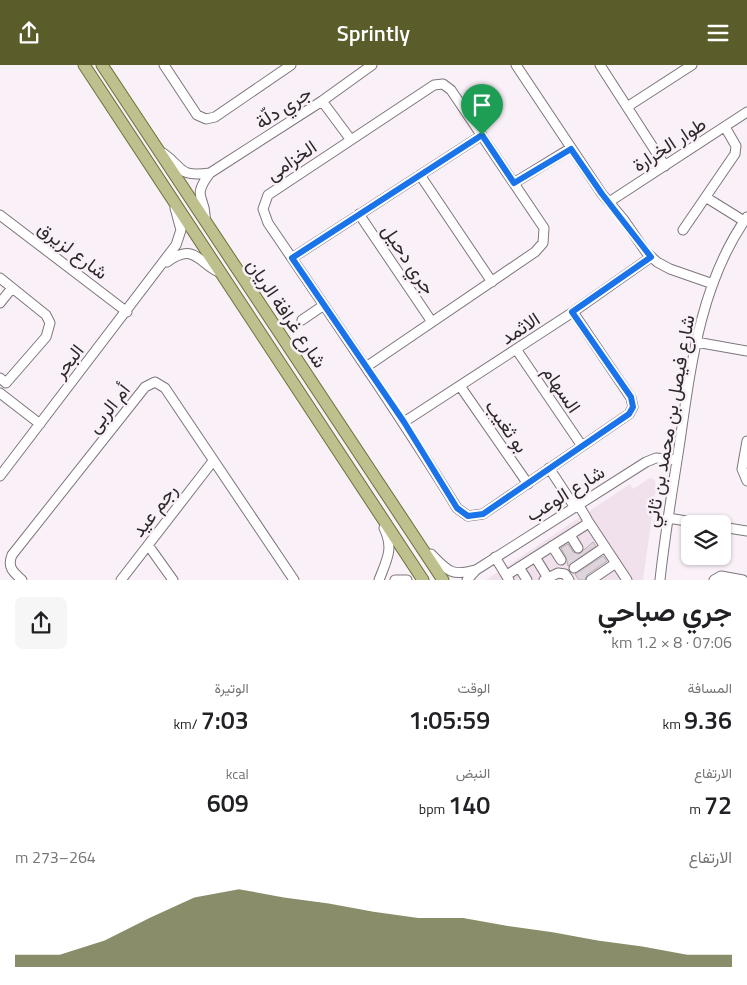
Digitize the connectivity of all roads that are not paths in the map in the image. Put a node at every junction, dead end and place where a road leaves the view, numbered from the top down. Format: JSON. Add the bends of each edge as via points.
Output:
{"nodes":[{"id":1,"x":84,"y":65,"type":"edge"},
{"id":2,"x":102,"y":65,"type":"edge"},
{"id":3,"x":164,"y":65,"type":"edge"},
{"id":4,"x":291,"y":65,"type":"edge"},
{"id":5,"x":372,"y":65,"type":"edge"},
{"id":6,"x":516,"y":65,"type":"edge"},
{"id":7,"x":600,"y":65,"type":"edge"},
{"id":8,"x":686,"y":67,"type":"edge"},
{"id":9,"x":322,"y":101,"type":"junction"},
{"id":10,"x":627,"y":107,"type":"junction"},
{"id":11,"x":747,"y":113,"type":"edge"},
{"id":12,"x":725,"y":127,"type":"junction"},
{"id":13,"x":482,"y":135,"type":"junction"},
{"id":14,"x":351,"y":140,"type":"junction"},
{"id":15,"x":571,"y":149,"type":"junction"},
{"id":16,"x":159,"y":151,"type":"junction"},
{"id":17,"x":665,"y":166,"type":"junction"},
{"id":18,"x":210,"y":173,"type":"junction"},
{"id":19,"x":420,"y":175,"type":"junction"},
{"id":20,"x":514,"y":183,"type":"junction"},
{"id":21,"x":707,"y":198,"type":"junction"},
{"id":22,"x":609,"y":202,"type":"junction"},
{"id":23,"x":175,"y":204,"type":"junction"},
{"id":24,"x":359,"y":214,"type":"junction"},
{"id":25,"x":0,"y":215,"type":"edge"},
{"id":26,"x":746,"y":219,"type":"edge"},
{"id":27,"x":205,"y":220,"type":"junction"},
{"id":28,"x":683,"y":230,"type":"dead end"},
{"id":29,"x":651,"y":257,"type":"junction"},
{"id":30,"x":292,"y":258,"type":"junction"},
{"id":31,"x":161,"y":267,"type":"junction"},
{"id":32,"x":221,"y":274,"type":"junction"},
{"id":33,"x":0,"y":279,"type":"edge"},
{"id":34,"x":492,"y":282,"type":"junction"},
{"id":35,"x":713,"y":284,"type":"junction"},
{"id":36,"x":12,"y":288,"type":"junction"},
{"id":37,"x":0,"y":303,"type":"edge"},
{"id":38,"x":324,"y":305,"type":"junction"},
{"id":39,"x":127,"y":312,"type":"junction"},
{"id":40,"x":572,"y":312,"type":"junction"},
{"id":41,"x":302,"y":321,"type":"dead end"},
{"id":42,"x":432,"y":322,"type":"junction"},
{"id":43,"x":696,"y":342,"type":"junction"},
{"id":44,"x":516,"y":349,"type":"junction"},
{"id":45,"x":747,"y":351,"type":"edge"},
{"id":46,"x":366,"y":367,"type":"junction"},
{"id":47,"x":3,"y":381,"type":"edge"},
{"id":48,"x":460,"y":386,"type":"junction"},
{"id":49,"x":0,"y":392,"type":"edge"},
{"id":50,"x":404,"y":422,"type":"junction"},
{"id":51,"x":40,"y":423,"type":"junction"},
{"id":52,"x":747,"y":441,"type":"edge"},
{"id":53,"x":582,"y":446,"type":"junction"},
{"id":54,"x":677,"y":460,"type":"junction"},
{"id":55,"x":213,"y":461,"type":"junction"},
{"id":56,"x":4,"y":463,"type":"edge"},
{"id":57,"x":550,"y":468,"type":"junction"},
{"id":58,"x":0,"y":476,"type":"edge"},
{"id":59,"x":747,"y":481,"type":"edge"},
{"id":60,"x":528,"y":483,"type":"junction"},
{"id":61,"x":576,"y":505,"type":"junction"},
{"id":62,"x":382,"y":518,"type":"junction"},
{"id":63,"x":668,"y":518,"type":"junction"},
{"id":64,"x":681,"y":520,"type":"edge"},
{"id":65,"x":588,"y":521,"type":"junction"},
{"id":66,"x":731,"y":528,"type":"edge"},
{"id":67,"x":747,"y":531,"type":"edge"},
{"id":68,"x":570,"y":535,"type":"junction"},
{"id":69,"x":148,"y":545,"type":"junction"},
{"id":70,"x":552,"y":546,"type":"junction"},
{"id":71,"x":605,"y":547,"type":"junction"},
{"id":72,"x":578,"y":548,"type":"dead end"},
{"id":73,"x":424,"y":551,"type":"junction"},
{"id":74,"x":495,"y":557,"type":"junction"},
{"id":75,"x":535,"y":557,"type":"junction"},
{"id":76,"x":561,"y":560,"type":"dead end"},
{"id":77,"x":616,"y":563,"type":"junction"},
{"id":78,"x":519,"y":567,"type":"junction"},
{"id":79,"x":574,"y":568,"type":"dead end"},
{"id":80,"x":476,"y":570,"type":"junction"},
{"id":81,"x":508,"y":578,"type":"edge"},
{"id":82,"x":546,"y":579,"type":"edge"},
{"id":83,"x":22,"y":580,"type":"edge"},
{"id":84,"x":121,"y":580,"type":"edge"},
{"id":85,"x":173,"y":580,"type":"edge"},
{"id":86,"x":294,"y":580,"type":"edge"},
{"id":87,"x":379,"y":580,"type":"edge"},
{"id":88,"x":395,"y":580,"type":"edge"},
{"id":89,"x":407,"y":580,"type":"edge"},
{"id":90,"x":423,"y":580,"type":"edge"},
{"id":91,"x":443,"y":580,"type":"edge"},
{"id":92,"x":467,"y":580,"type":"edge"},
{"id":93,"x":527,"y":580,"type":"edge"},
{"id":94,"x":569,"y":580,"type":"edge"},
{"id":95,"x":591,"y":580,"type":"edge"},
{"id":96,"x":627,"y":580,"type":"edge"},
{"id":97,"x":660,"y":580,"type":"edge"},
{"id":98,"x":714,"y":580,"type":"edge"},
{"id":99,"x":743,"y":580,"type":"edge"}],
"edges":[{"from":1,"to":23,"type":"main road","name":"شارع غرافة الريان"},
{"from":2,"to":16,"type":"main road","name":"شارع غرافة الريان"},
{"from":3,"to":4,"type":"street","via":[[195,112],[209,119]]},
{"from":5,"to":9,"type":"street","name":"جري دلّة"},
{"from":6,"to":15,"type":"street"},
{"from":7,"to":10,"type":"street"},
{"from":8,"to":10,"type":"street"},
{"from":9,"to":14,"type":"street"},
{"from":9,"to":18,"type":"street","name":"جري دلّة"},
{"from":10,"to":17,"type":"street"},
{"from":11,"to":12,"type":"street","name":"طوار الخرارة"},
{"from":12,"to":17,"type":"street","name":"طوار الخرارة"},
{"from":12,"to":21,"type":"street","via":[[736,145],[735,154]]},
{"from":13,"to":14,"type":"street","name":"الخزامى","via":[[452,90],[443,84],[434,85]]},
{"from":13,"to":19,"type":"street"},
{"from":13,"to":20,"type":"street","name":"الخزامى"},
{"from":14,"to":30,"type":"street","name":"الخزامى","via":[[268,195],[263,209],[268,223]]},
{"from":15,"to":20,"type":"street"},
{"from":15,"to":22,"type":"street"},
{"from":16,"to":18,"type":"street","via":[[184,172],[194,175]]},
{"from":16,"to":27,"type":"main road","name":"شارع غرافة الريان"},
{"from":17,"to":22,"type":"street","name":"طوار الخرارة"},
{"from":18,"to":27,"type":"street","via":[[200,192]]},
{"from":19,"to":24,"type":"street"},
{"from":19,"to":34,"type":"street"},
{"from":20,"to":34,"type":"street","name":"الخزامى","via":[[544,228],[543,243]]},
{"from":21,"to":26,"type":"street"},
{"from":21,"to":28,"type":"street"},
{"from":22,"to":29,"type":"street"},
{"from":23,"to":31,"type":"street","name":"البحر","via":[[181,236]]},
{"from":23,"to":32,"type":"main road","name":"شارع غرافة الريان"},
{"from":24,"to":30,"type":"street"},
{"from":24,"to":42,"type":"street","name":"جري دحيل"},
{"from":25,"to":39,"type":"street","name":"شارع لزيرق"},
{"from":26,"to":35,"type":"street","name":"شارع فيصل بن محمد بن ثاني"},
{"from":27,"to":73,"type":"main road","name":"شارع غرافة الريان"},
{"from":29,"to":35,"type":"street","via":[[670,269]]},
{"from":29,"to":40,"type":"street","name":"الاثمد"},
{"from":30,"to":38,"type":"street","name":"الخزامى"},
{"from":31,"to":32,"type":"street","name":"البحر","via":[[174,257],[191,255],[202,259]]},
{"from":31,"to":39,"type":"street","name":"البحر"},
{"from":32,"to":62,"type":"main road","name":"شارع غرافة الريان"},
{"from":33,"to":36,"type":"street"},
{"from":34,"to":42,"type":"street","name":"الخزامى"},
{"from":35,"to":43,"type":"street","name":"شارع فيصل بن محمد بن ثاني"},
{"from":36,"to":37,"type":"street"},
{"from":36,"to":47,"type":"street","via":[[46,315],[50,323],[46,337]]},
{"from":38,"to":41,"type":"street"},
{"from":38,"to":46,"type":"street","name":"الخزامى"},
{"from":39,"to":51,"type":"street","name":"البحر"},
{"from":40,"to":44,"type":"street","name":"الاثمد"},
{"from":40,"to":53,"type":"street","name":"الخزامى","via":[[631,397],[633,407],[629,414]]},
{"from":42,"to":46,"type":"street","name":"الخزامى"},
{"from":43,"to":45,"type":"street"},
{"from":43,"to":54,"type":"street","name":"شارع فيصل بن محمد بن ثاني"},
{"from":44,"to":48,"type":"street","name":"الاثمد"},
{"from":44,"to":53,"type":"street","name":"السهام"},
{"from":46,"to":50,"type":"street","name":"الخزامى"},
{"from":47,"to":49,"type":"street"},
{"from":48,"to":50,"type":"street","name":"الاثمد"},
{"from":48,"to":60,"type":"street","name":"بو ثغيب"},
{"from":49,"to":51,"type":"street"},
{"from":50,"to":60,"type":"street","name":"الخزامى","via":[[457,508],[468,516],[483,514]]},
{"from":51,"to":56,"type":"street","name":"البحر"},
{"from":52,"to":59,"type":"street","via":[[742,469]]},
{"from":53,"to":57,"type":"street","name":"الخزامى"},
{"from":54,"to":61,"type":"street","name":"شارع الوعب","via":[[656,458],[646,462]]},
{"from":54,"to":63,"type":"street","name":"شارع فيصل بن محمد بن ثاني"},
{"from":55,"to":69,"type":"street","name":"رجم عيد"},
{"from":55,"to":83,"type":"street","name":"أم الربى","via":[[162,385],[148,384],[12,555],[11,569]]},
{"from":55,"to":86,"type":"street","name":"أم الربى"},
{"from":56,"to":58,"type":"street","name":"البحر"},
{"from":57,"to":60,"type":"street","name":"الخزامى"},
{"from":57,"to":61,"type":"street"},
{"from":61,"to":65,"type":"street"},
{"from":61,"to":74,"type":"street","name":"شارع الوعب"},
{"from":62,"to":87,"type":"street","via":[[390,550]]},
{"from":62,"to":90,"type":"main road","name":"شارع غرافة الريان"},
{"from":63,"to":64,"type":"street"},
{"from":63,"to":97,"type":"street","name":"شارع فيصل بن محمد بن ثاني"},
{"from":65,"to":68,"type":"street"},
{"from":65,"to":71,"type":"street"},
{"from":66,"to":67,"type":"street"},
{"from":68,"to":70,"type":"street"},
{"from":68,"to":72,"type":"street"},
{"from":69,"to":84,"type":"street","name":"رجم عيد"},
{"from":69,"to":85,"type":"street"},
{"from":70,"to":75,"type":"street"},
{"from":70,"to":76,"type":"street"},
{"from":71,"to":77,"type":"street"},
{"from":71,"to":79,"type":"street"},
{"from":73,"to":80,"type":"street","via":[[452,572]]},
{"from":73,"to":91,"type":"main road","name":"شارع غرافة الريان"},
{"from":74,"to":80,"type":"street","name":"شارع الوعب"},
{"from":74,"to":81,"type":"street"},
{"from":75,"to":78,"type":"street"},
{"from":75,"to":82,"type":"street"},
{"from":77,"to":95,"type":"street"},
{"from":77,"to":96,"type":"street"},
{"from":78,"to":81,"type":"street"},
{"from":78,"to":93,"type":"street"},
{"from":80,"to":92,"type":"street","name":"شارع الوعب"},
{"from":82,"to":94,"type":"street","via":[[562,573]]},
{"from":88,"to":89,"type":"street"},
{"from":98,"to":99,"type":"street","via":[[721,576]]}]}
